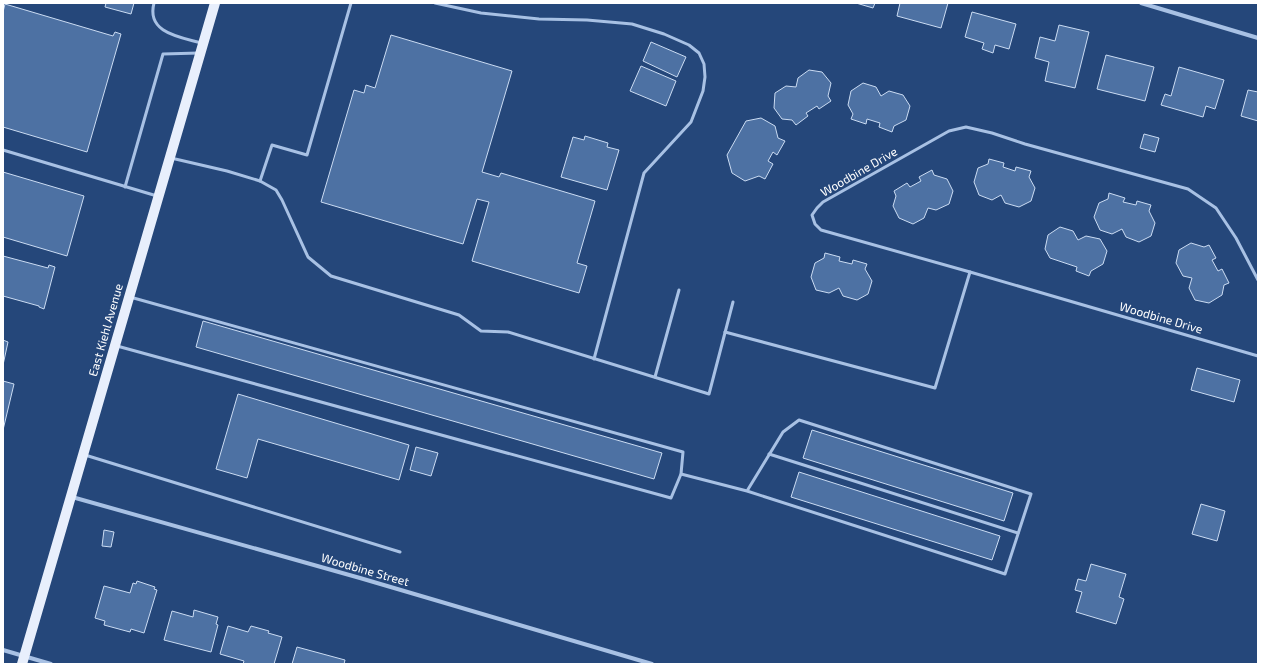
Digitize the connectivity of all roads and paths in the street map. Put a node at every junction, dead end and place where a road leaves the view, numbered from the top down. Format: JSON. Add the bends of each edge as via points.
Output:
{"nodes":[{"id":1,"x":154,"y":3,"type":"edge"},
{"id":2,"x":215,"y":3,"type":"edge"},
{"id":3,"x":351,"y":3,"type":"edge"},
{"id":4,"x":435,"y":3,"type":"edge"},
{"id":5,"x":1141,"y":3,"type":"edge"},
{"id":6,"x":1258,"y":38,"type":"edge"},
{"id":7,"x":201,"y":49,"type":"junction"},
{"id":8,"x":3,"y":150,"type":"edge"},
{"id":9,"x":170,"y":157,"type":"junction"},
{"id":10,"x":260,"y":181,"type":"junction"},
{"id":11,"x":125,"y":187,"type":"junction"},
{"id":12,"x":158,"y":196,"type":"junction"},
{"id":13,"x":970,"y":272,"type":"junction"},
{"id":14,"x":1258,"y":280,"type":"edge"},
{"id":15,"x":679,"y":290,"type":"dead end"},
{"id":16,"x":129,"y":297,"type":"junction"},
{"id":17,"x":733,"y":302,"type":"dead end"},
{"id":18,"x":725,"y":332,"type":"junction"},
{"id":19,"x":115,"y":346,"type":"junction"},
{"id":20,"x":1258,"y":356,"type":"edge"},
{"id":21,"x":594,"y":358,"type":"junction"},
{"id":22,"x":655,"y":377,"type":"junction"},
{"id":23,"x":769,"y":454,"type":"junction"},
{"id":24,"x":84,"y":455,"type":"junction"},
{"id":25,"x":681,"y":474,"type":"junction"},
{"id":26,"x":747,"y":491,"type":"junction"},
{"id":27,"x":71,"y":496,"type":"junction"},
{"id":28,"x":1018,"y":533,"type":"junction"},
{"id":29,"x":400,"y":552,"type":"dead end"},
{"id":30,"x":3,"y":650,"type":"edge"},
{"id":31,"x":23,"y":660,"type":"edge"},
{"id":32,"x":51,"y":664,"type":"edge"},
{"id":33,"x":652,"y":664,"type":"edge"}],
"edges":[{"from":1,"to":7,"type":"lane","via":[[152,11],[156,25],[168,34]]},
{"from":2,"to":7,"type":"main road","name":"East Kiehl Avenue"},
{"from":3,"to":10,"type":"lane","via":[[307,155],[272,145]]},
{"from":4,"to":21,"type":"lane","via":[[481,13],[632,24],[664,34],[689,46],[699,53],[704,64],[703,91],[691,122],[644,173]]},
{"from":5,"to":6,"type":"street"},
{"from":7,"to":9,"type":"main road","name":"East Kiehl Avenue"},
{"from":7,"to":11,"type":"lane","via":[[163,54]]},
{"from":8,"to":11,"type":"lane"},
{"from":9,"to":10,"type":"lane"},
{"from":9,"to":12,"type":"main road","name":"East Kiehl Avenue"},
{"from":10,"to":21,"type":"lane","via":[[276,190],[308,257],[331,276],[459,316],[481,331],[508,332]]},
{"from":11,"to":12,"type":"lane"},
{"from":12,"to":16,"type":"main road","name":"East Kiehl Avenue"},
{"from":13,"to":14,"type":"lane","name":"Woodbine Drive","via":[[821,230],[815,224],[812,215],[823,202],[949,131],[966,127],[1188,189],[1216,208],[1236,238]]},
{"from":13,"to":18,"type":"lane","via":[[936,388]]},
{"from":13,"to":20,"type":"lane","name":"Woodbine Drive"},
{"from":15,"to":22,"type":"lane"},
{"from":16,"to":19,"type":"main road","name":"East Kiehl Avenue"},
{"from":16,"to":25,"type":"lane","via":[[683,452]]},
{"from":17,"to":18,"type":"lane"},
{"from":18,"to":22,"type":"lane","via":[[710,394]]},
{"from":19,"to":24,"type":"main road","name":"East Kiehl Avenue"},
{"from":19,"to":25,"type":"lane","via":[[670,498]]},
{"from":21,"to":22,"type":"lane"},
{"from":23,"to":26,"type":"lane"},
{"from":23,"to":28,"type":"lane"},
{"from":23,"to":28,"type":"lane","via":[[783,432],[799,420],[1031,494]]},
{"from":24,"to":27,"type":"main road","name":"East Kiehl Avenue"},
{"from":24,"to":29,"type":"lane"},
{"from":25,"to":26,"type":"lane"},
{"from":26,"to":28,"type":"lane","via":[[1005,574]]},
{"from":27,"to":31,"type":"main road","name":"East Kiehl Avenue"},
{"from":27,"to":33,"type":"street","name":"Woodbine Street"},
{"from":30,"to":31,"type":"street"},
{"from":31,"to":32,"type":"street"}]}
